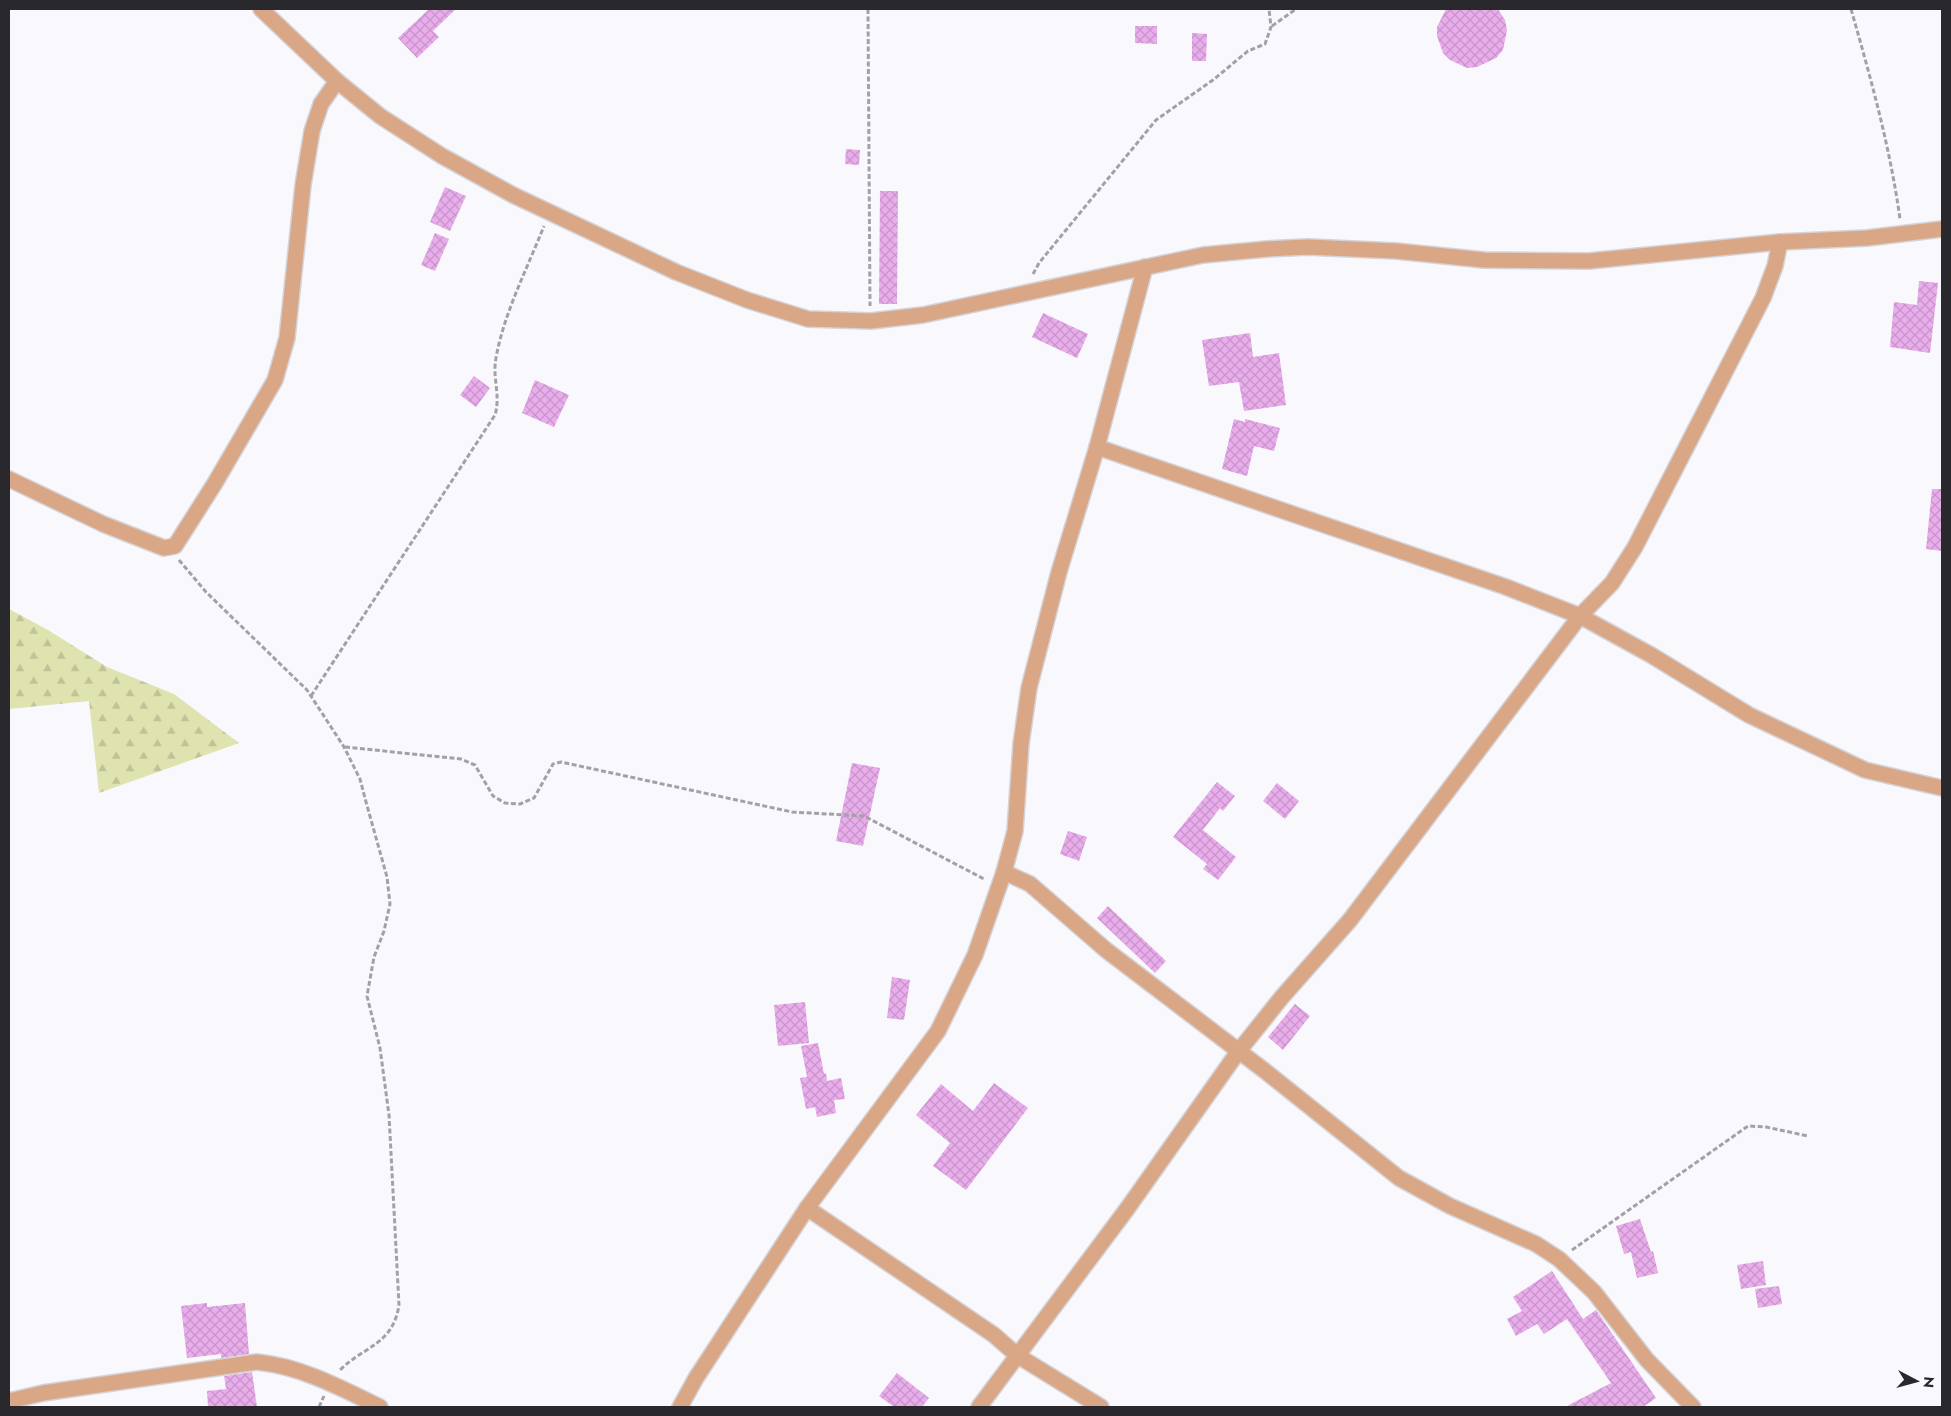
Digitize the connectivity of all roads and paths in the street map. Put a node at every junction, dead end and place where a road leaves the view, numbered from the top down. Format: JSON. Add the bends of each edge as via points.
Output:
{"nodes":[{"id":1,"x":261,"y":9,"type":"edge"},
{"id":2,"x":868,"y":9,"type":"edge"},
{"id":3,"x":1269,"y":9,"type":"edge"},
{"id":4,"x":1296,"y":9,"type":"edge"},
{"id":5,"x":1852,"y":9,"type":"edge"},
{"id":6,"x":1271,"y":26,"type":"junction"},
{"id":7,"x":337,"y":81,"type":"junction"},
{"id":8,"x":549,"y":213,"type":"junction"},
{"id":9,"x":1942,"y":229,"type":"edge"},
{"id":10,"x":1902,"y":235,"type":"junction"},
{"id":11,"x":1780,"y":242,"type":"junction"},
{"id":12,"x":1145,"y":267,"type":"junction"},
{"id":13,"x":1021,"y":294,"type":"junction"},
{"id":14,"x":871,"y":321,"type":"junction"},
{"id":15,"x":1097,"y":447,"type":"junction"},
{"id":16,"x":9,"y":479,"type":"edge"},
{"id":17,"x":175,"y":546,"type":"junction"},
{"id":18,"x":1580,"y":616,"type":"junction"},
{"id":19,"x":311,"y":696,"type":"junction"},
{"id":20,"x":344,"y":747,"type":"junction"},
{"id":21,"x":1942,"y":788,"type":"edge"},
{"id":22,"x":1004,"y":872,"type":"junction"},
{"id":23,"x":999,"y":887,"type":"junction"},
{"id":24,"x":1238,"y":1052,"type":"junction"},
{"id":25,"x":1808,"y":1136,"type":"dead end"},
{"id":26,"x":807,"y":1208,"type":"junction"},
{"id":27,"x":1559,"y":1259,"type":"junction"},
{"id":28,"x":1018,"y":1356,"type":"junction"},
{"id":29,"x":330,"y":1382,"type":"junction"},
{"id":30,"x":9,"y":1401,"type":"edge"},
{"id":31,"x":319,"y":1407,"type":"edge"},
{"id":32,"x":380,"y":1407,"type":"edge"},
{"id":33,"x":680,"y":1407,"type":"edge"},
{"id":34,"x":979,"y":1407,"type":"edge"},
{"id":35,"x":1101,"y":1407,"type":"edge"},
{"id":36,"x":1693,"y":1407,"type":"edge"}],
"edges":[{"from":1,"to":7,"type":"street"},
{"from":2,"to":14,"type":"path"},
{"from":3,"to":6,"type":"path"},
{"from":4,"to":6,"type":"path"},
{"from":5,"to":10,"type":"path","via":[[1884,124]]},
{"from":6,"to":13,"type":"path","via":[[1265,44],[1248,51],[1156,120],[1039,263]]},
{"from":7,"to":8,"type":"street","via":[[380,116],[435,151]]},
{"from":7,"to":17,"type":"street","via":[[321,104],[312,131],[286,338],[275,380]]},
{"from":8,"to":14,"type":"street","via":[[676,272],[782,312],[808,319]]},
{"from":8,"to":19,"type":"path","via":[[500,339],[494,368],[498,398],[495,415]]},
{"from":9,"to":10,"type":"street"},
{"from":10,"to":11,"type":"street"},
{"from":11,"to":12,"type":"street","via":[[1590,261],[1484,260],[1308,247],[1203,255]]},
{"from":11,"to":18,"type":"street","via":[[1763,298],[1635,547],[1612,583]]},
{"from":12,"to":13,"type":"street"},
{"from":12,"to":15,"type":"street"},
{"from":13,"to":14,"type":"street","via":[[923,315]]},
{"from":15,"to":18,"type":"street","via":[[1506,587]]},
{"from":15,"to":22,"type":"street","via":[[1059,572],[1029,688],[1014,832]]},
{"from":16,"to":17,"type":"street","via":[[103,524],[164,548]]},
{"from":17,"to":19,"type":"path","via":[[180,562],[206,592]]},
{"from":18,"to":21,"type":"street","via":[[1749,714],[1857,766]]},
{"from":18,"to":24,"type":"street","via":[[1350,920]]},
{"from":19,"to":20,"type":"path"},
{"from":20,"to":23,"type":"path","via":[[461,758],[475,765],[492,796],[505,803],[520,804],[534,798],[553,764],[561,762],[792,812],[864,816]]},
{"from":20,"to":29,"type":"path","via":[[360,779],[389,893],[388,917],[376,950],[367,996],[380,1048],[389,1115],[399,1306],[391,1331],[343,1367]]},
{"from":22,"to":23,"type":"street"},
{"from":22,"to":24,"type":"street","via":[[1030,884],[1106,950]]},
{"from":23,"to":26,"type":"street","via":[[975,955],[938,1030]]},
{"from":24,"to":27,"type":"street","via":[[1398,1178],[1450,1206],[1536,1244]]},
{"from":24,"to":28,"type":"street"},
{"from":25,"to":27,"type":"path","via":[[1748,1126]]},
{"from":26,"to":28,"type":"street","via":[[994,1335]]},
{"from":26,"to":33,"type":"street"},
{"from":27,"to":36,"type":"street","via":[[1594,1292],[1647,1360]]},
{"from":28,"to":34,"type":"street"},
{"from":28,"to":35,"type":"street"},
{"from":29,"to":30,"type":"street","via":[[256,1362],[43,1393]]},
{"from":29,"to":31,"type":"path"},
{"from":29,"to":32,"type":"street"}]}
